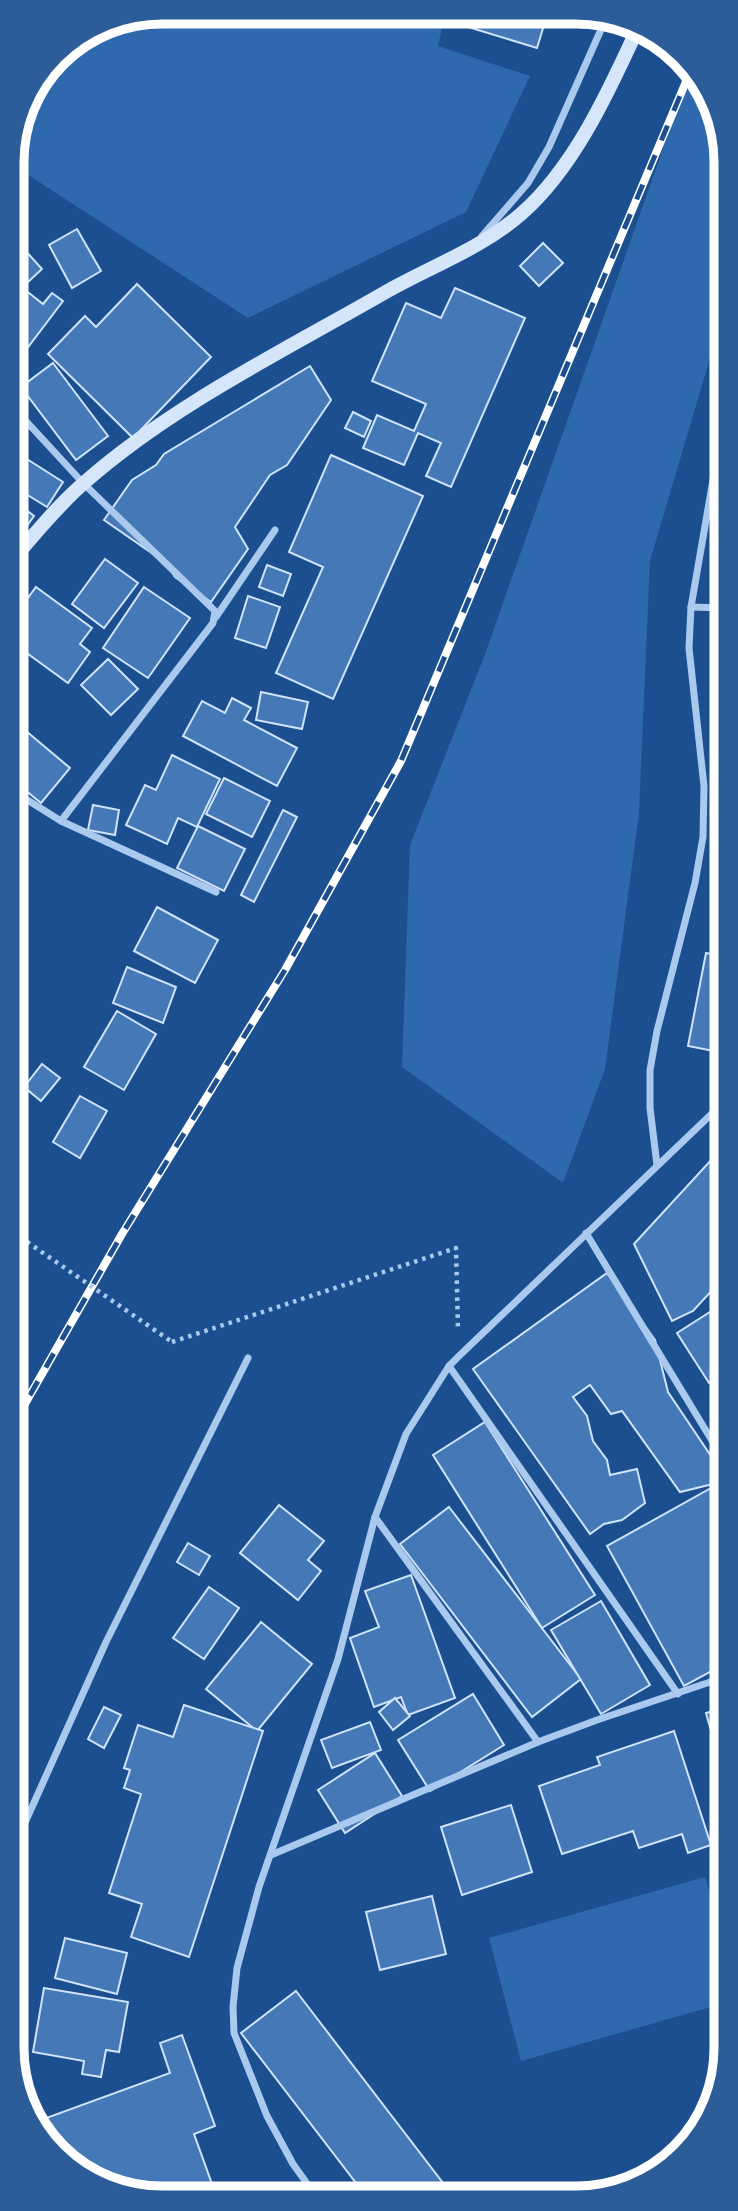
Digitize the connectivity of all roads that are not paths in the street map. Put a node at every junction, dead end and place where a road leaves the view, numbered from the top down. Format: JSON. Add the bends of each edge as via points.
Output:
{"nodes":[{"id":1,"x":602,"y":27,"type":"edge"},
{"id":2,"x":633,"y":38,"type":"edge"},
{"id":3,"x":471,"y":248,"type":"junction"},
{"id":4,"x":25,"y":420,"type":"edge"},
{"id":5,"x":714,"y":475,"type":"edge"},
{"id":6,"x":83,"y":483,"type":"junction"},
{"id":7,"x":275,"y":530,"type":"dead end"},
{"id":8,"x":25,"y":546,"type":"edge"},
{"id":9,"x":691,"y":607,"type":"junction"},
{"id":10,"x":714,"y":608,"type":"edge"},
{"id":11,"x":215,"y":617,"type":"junction"},
{"id":12,"x":25,"y":798,"type":"edge"},
{"id":13,"x":61,"y":821,"type":"junction"},
{"id":14,"x":216,"y":892,"type":"dead end"},
{"id":15,"x":713,"y":1112,"type":"edge"},
{"id":16,"x":657,"y":1165,"type":"junction"},
{"id":17,"x":586,"y":1233,"type":"junction"},
{"id":18,"x":248,"y":1358,"type":"dead end"},
{"id":19,"x":449,"y":1366,"type":"junction"},
{"id":20,"x":713,"y":1443,"type":"edge"},
{"id":21,"x":375,"y":1517,"type":"junction"},
{"id":22,"x":713,"y":1680,"type":"edge"},
{"id":23,"x":678,"y":1693,"type":"junction"},
{"id":24,"x":538,"y":1742,"type":"junction"},
{"id":25,"x":24,"y":1825,"type":"edge"},
{"id":26,"x":271,"y":1855,"type":"junction"},
{"id":27,"x":309,"y":2186,"type":"edge"}],
"edges":[{"from":1,"to":3,"type":"street","via":[[549,147],[528,183]]},
{"from":2,"to":3,"type":"main road","via":[[564,166],[521,214]]},
{"from":3,"to":6,"type":"main road","via":[[388,290],[182,409]]},
{"from":4,"to":6,"type":"street"},
{"from":5,"to":9,"type":"street"},
{"from":6,"to":8,"type":"main road"},
{"from":6,"to":11,"type":"street","via":[[215,611]]},
{"from":7,"to":11,"type":"street"},
{"from":9,"to":10,"type":"street"},
{"from":9,"to":16,"type":"street","via":[[690,648],[704,786],[703,837],[650,1070]]},
{"from":11,"to":13,"type":"street"},
{"from":12,"to":13,"type":"street"},
{"from":13,"to":14,"type":"street"},
{"from":15,"to":16,"type":"street"},
{"from":16,"to":17,"type":"street"},
{"from":17,"to":19,"type":"street"},
{"from":17,"to":20,"type":"street"},
{"from":18,"to":25,"type":"street","via":[[106,1642]]},
{"from":19,"to":21,"type":"street","via":[[406,1434]]},
{"from":19,"to":23,"type":"street"},
{"from":21,"to":24,"type":"street"},
{"from":21,"to":26,"type":"street","via":[[338,1659]]},
{"from":22,"to":23,"type":"street"},
{"from":23,"to":24,"type":"street"},
{"from":24,"to":26,"type":"street"},
{"from":26,"to":27,"type":"street","via":[[237,1968],[234,2033],[267,2116]]}]}
